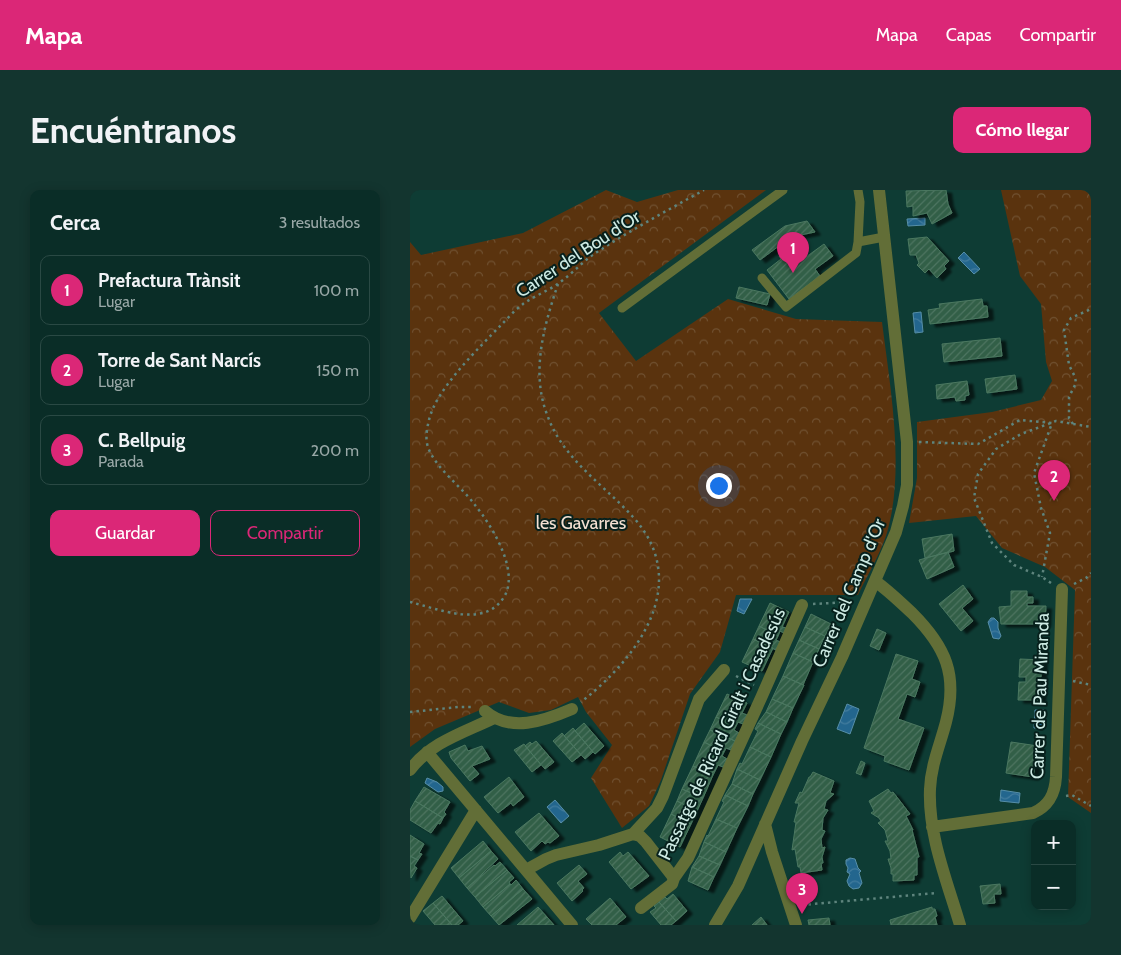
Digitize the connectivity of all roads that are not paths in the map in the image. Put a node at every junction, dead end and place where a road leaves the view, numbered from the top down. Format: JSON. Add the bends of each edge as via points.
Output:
{"nodes":[{"id":1,"x":783,"y":190,"type":"edge"},
{"id":2,"x":858,"y":190,"type":"edge"},
{"id":3,"x":879,"y":190,"type":"edge"},
{"id":4,"x":884,"y":237,"type":"junction"},
{"id":5,"x":858,"y":242,"type":"junction"},
{"id":6,"x":762,"y":278,"type":"dead end"},
{"id":7,"x":622,"y":308,"type":"dead end"},
{"id":8,"x":875,"y":581,"type":"junction"},
{"id":9,"x":1062,"y":589,"type":"road end"},
{"id":10,"x":802,"y":605,"type":"road end"},
{"id":11,"x":724,"y":670,"type":"road end"},
{"id":12,"x":572,"y":709,"type":"road end"},
{"id":13,"x":427,"y":752,"type":"junction"},
{"id":14,"x":410,"y":770,"type":"edge"},
{"id":15,"x":476,"y":810,"type":"junction"},
{"id":16,"x":765,"y":824,"type":"junction"},
{"id":17,"x":932,"y":828,"type":"junction"},
{"id":18,"x":633,"y":834,"type":"junction"},
{"id":19,"x":526,"y":870,"type":"junction"},
{"id":20,"x":674,"y":878,"type":"junction"},
{"id":21,"x":641,"y":908,"type":"dead end"},
{"id":22,"x":410,"y":918,"type":"edge"},
{"id":23,"x":572,"y":925,"type":"edge"},
{"id":24,"x":715,"y":925,"type":"edge"},
{"id":25,"x":796,"y":925,"type":"edge"},
{"id":26,"x":960,"y":925,"type":"edge"}],
"edges":[{"from":1,"to":7,"type":"lane"},
{"from":2,"to":5,"type":"lane"},
{"from":3,"to":4,"type":"street","name":"Carrer del Camp d'Or"},
{"from":4,"to":5,"type":"lane"},
{"from":4,"to":8,"type":"street","name":"Carrer del Camp d'Or","via":[[907,442],[906,485],[896,532]]},
{"from":5,"to":6,"type":"lane","via":[[856,252],[786,308]]},
{"from":8,"to":16,"type":"street","name":"Carrer del Camp d'Or"},
{"from":8,"to":17,"type":"street","via":[[929,630],[943,653],[951,679],[949,709],[931,772]]},
{"from":9,"to":17,"type":"street","name":"Carrer de Pau Miranda","via":[[1056,777],[1052,797],[1046,806],[1033,814]]},
{"from":10,"to":20,"type":"street","name":"Passatge de Ricard Giralt i Casadesús","via":[[688,858]]},
{"from":11,"to":18,"type":"street","name":"Passatge de Ricard Giralt i Casadesús","via":[[699,699],[664,796]]},
{"from":12,"to":13,"type":"street","via":[[523,723],[504,722],[489,714]]},
{"from":13,"to":14,"type":"street"},
{"from":13,"to":15,"type":"street"},
{"from":15,"to":19,"type":"street"},
{"from":15,"to":22,"type":"street"},
{"from":16,"to":24,"type":"street","name":"Carrer del Camp d'Or","via":[[738,886]]},
{"from":16,"to":25,"type":"street"},
{"from":17,"to":26,"type":"street"},
{"from":18,"to":19,"type":"street","name":"Passatge de Ricard Giralt i Casadesús","via":[[546,858]]},
{"from":18,"to":20,"type":"street","name":"Passatge de Ricard Giralt i Casadesús","via":[[646,842]]},
{"from":19,"to":23,"type":"street"},
{"from":20,"to":21,"type":"street","name":"Passatge de Ricard Giralt i Casadesús","via":[[672,884]]}]}
